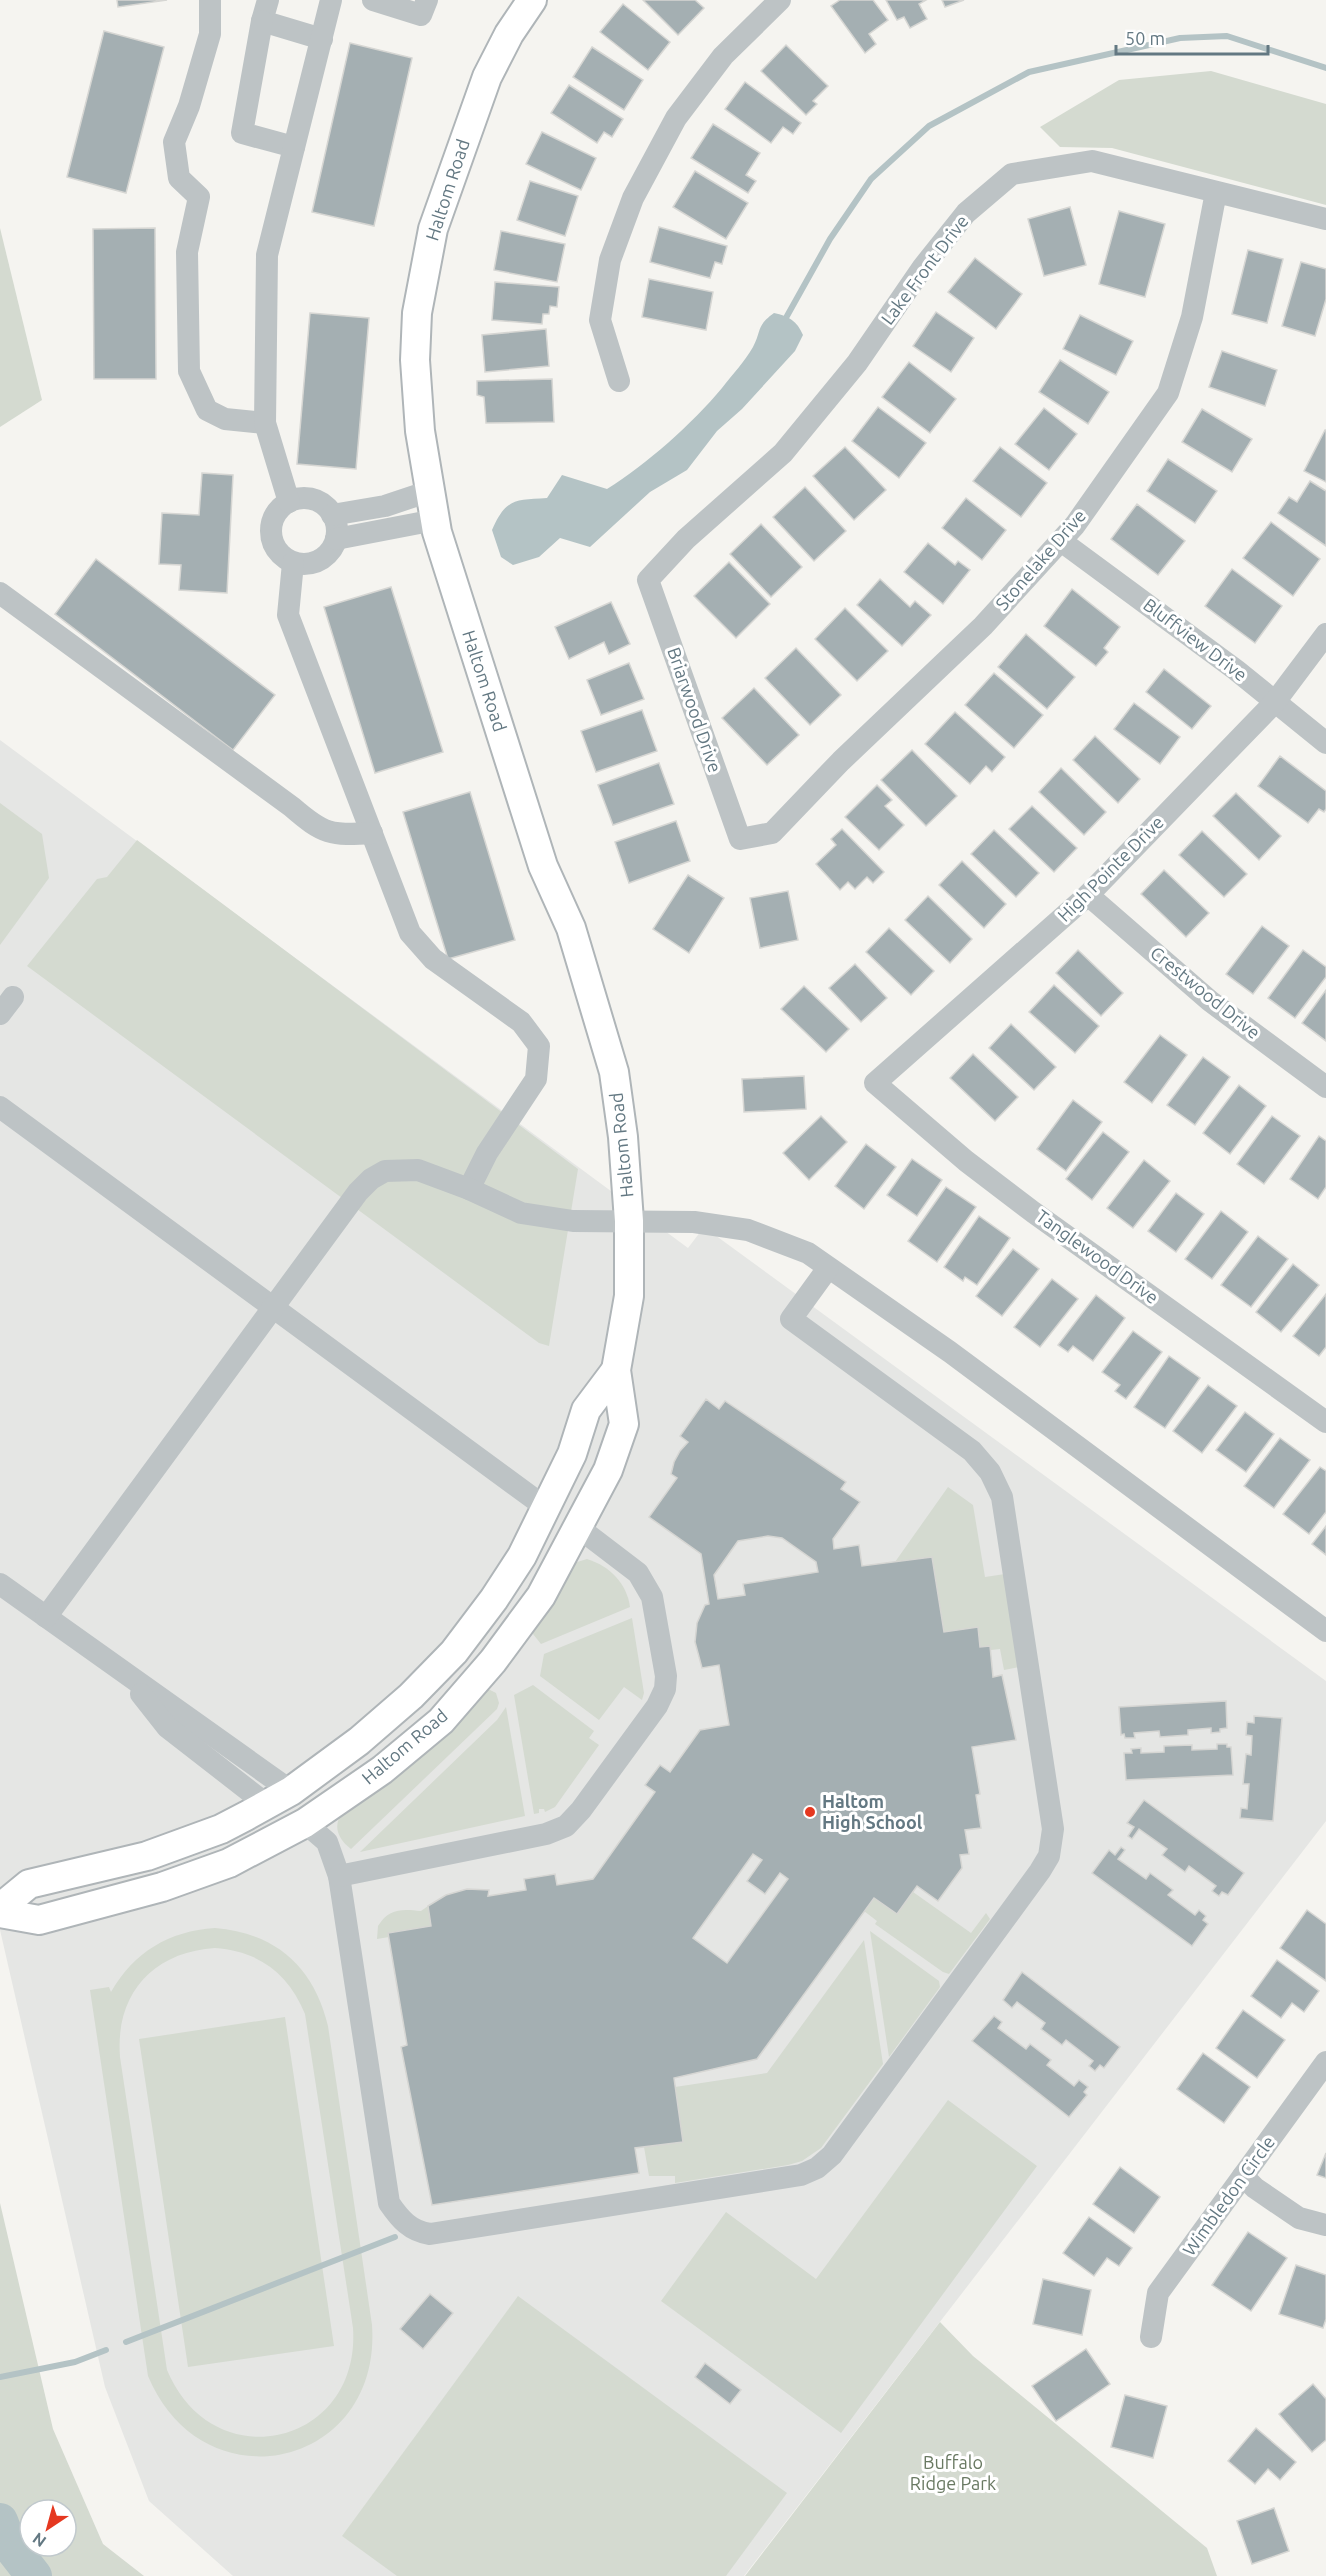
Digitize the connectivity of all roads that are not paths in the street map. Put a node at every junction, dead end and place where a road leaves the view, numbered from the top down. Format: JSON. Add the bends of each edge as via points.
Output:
{"nodes":[{"id":1,"x":210,"y":0,"type":"edge"},
{"id":2,"x":331,"y":0,"type":"edge"},
{"id":3,"x":373,"y":0,"type":"edge"},
{"id":4,"x":427,"y":0,"type":"edge"},
{"id":5,"x":532,"y":0,"type":"edge"},
{"id":6,"x":780,"y":0,"type":"edge"},
{"id":7,"x":265,"y":10,"type":"edge"},
{"id":8,"x":321,"y":39,"type":"junction"},
{"id":9,"x":294,"y":147,"type":"junction"},
{"id":10,"x":1216,"y":192,"type":"junction"},
{"id":11,"x":1326,"y":219,"type":"edge"},
{"id":12,"x":619,"y":381,"type":"dead end"},
{"id":13,"x":265,"y":423,"type":"junction"},
{"id":14,"x":430,"y":491,"type":"junction"},
{"id":15,"x":289,"y":502,"type":"junction"},
{"id":16,"x":332,"y":515,"type":"junction"},
{"id":17,"x":435,"y":520,"type":"junction"},
{"id":18,"x":336,"y":539,"type":"junction"},
{"id":19,"x":1061,"y":541,"type":"junction"},
{"id":20,"x":293,"y":563,"type":"junction"},
{"id":21,"x":648,"y":580,"type":"joint"},
{"id":22,"x":0,"y":592,"type":"edge"},
{"id":23,"x":1326,"y":634,"type":"edge"},
{"id":24,"x":1275,"y":702,"type":"junction"},
{"id":25,"x":1326,"y":743,"type":"edge"},
{"id":26,"x":372,"y":833,"type":"junction"},
{"id":27,"x":740,"y":839,"type":"joint"},
{"id":28,"x":1088,"y":895,"type":"junction"},
{"id":29,"x":875,"y":1083,"type":"joint"},
{"id":30,"x":1326,"y":1087,"type":"edge"},
{"id":31,"x":0,"y":1107,"type":"edge"},
{"id":32,"x":469,"y":1189,"type":"junction"},
{"id":33,"x":629,"y":1221,"type":"junction"},
{"id":34,"x":828,"y":1268,"type":"junction"},
{"id":35,"x":273,"y":1307,"type":"junction"},
{"id":36,"x":616,"y":1370,"type":"junction"},
{"id":37,"x":1326,"y":1422,"type":"edge"},
{"id":38,"x":545,"y":1508,"type":"junction"},
{"id":39,"x":579,"y":1528,"type":"junction"},
{"id":40,"x":0,"y":1584,"type":"edge"},
{"id":41,"x":46,"y":1617,"type":"junction"},
{"id":42,"x":1326,"y":1631,"type":"edge"},
{"id":43,"x":128,"y":1676,"type":"junction"},
{"id":44,"x":291,"y":1791,"type":"junction"},
{"id":45,"x":266,"y":1804,"type":"junction"},
{"id":46,"x":305,"y":1823,"type":"junction"},
{"id":47,"x":339,"y":1876,"type":"junction"},
{"id":48,"x":0,"y":1908,"type":"edge"},
{"id":49,"x":0,"y":1913,"type":"edge"},
{"id":50,"x":1326,"y":2062,"type":"edge"},
{"id":51,"x":1243,"y":2176,"type":"junction"},
{"id":52,"x":1326,"y":2225,"type":"edge"},
{"id":53,"x":1151,"y":2337,"type":"dead end"}],
"edges":[{"from":1,"to":13,"type":"street","via":[[210,34],[174,142],[179,178],[199,197],[188,252],[189,371],[207,410],[225,419]]},
{"from":2,"to":8,"type":"street"},
{"from":3,"to":4,"type":"street","via":[[421,15]]},
{"from":5,"to":14,"type":"main road","name":"Haltom Road","via":[[487,77],[433,229],[417,313],[415,360],[420,431]]},
{"from":6,"to":12,"type":"street","via":[[723,56],[676,118],[633,198],[610,260],[600,320]]},
{"from":7,"to":8,"type":"street"},
{"from":7,"to":9,"type":"street","via":[[242,133]]},
{"from":8,"to":9,"type":"street"},
{"from":9,"to":13,"type":"street","via":[[267,255]]},
{"from":10,"to":11,"type":"street","name":"Lake Front Drive"},
{"from":10,"to":19,"type":"street","name":"Stonelake Drive","via":[[1192,317],[1168,393]]},
{"from":10,"to":21,"type":"street","name":"Lake Front Drive","via":[[1092,161],[1012,174],[966,213],[923,267],[857,363],[783,453],[694,532]]},
{"from":13,"to":15,"type":"street"},
{"from":14,"to":16,"type":"street","via":[[385,506]]},
{"from":14,"to":17,"type":"main road","name":"Haltom Road"},
{"from":15,"to":16,"type":"street","via":[[308,499],[325,506]]},
{"from":15,"to":20,"type":"street","via":[[277,511],[270,534],[279,554]]},
{"from":16,"to":18,"type":"street"},
{"from":17,"to":18,"type":"street"},
{"from":17,"to":33,"type":"main road","name":"Haltom Road","via":[[539,855],[571,928],[614,1072],[624,1137]]},
{"from":18,"to":20,"type":"street","via":[[330,552],[316,562]]},
{"from":19,"to":24,"type":"street","name":"Bluffview Drive"},
{"from":19,"to":27,"type":"street","name":"Stonelake Drive","via":[[983,626],[772,833]]},
{"from":20,"to":26,"type":"street","via":[[288,615]]},
{"from":21,"to":27,"type":"street","name":"Briarwood Drive"},
{"from":22,"to":26,"type":"street","via":[[292,807],[316,829],[342,835]]},
{"from":23,"to":24,"type":"street","name":"High Pointe Drive"},
{"from":24,"to":25,"type":"street","name":"Bluffview Drive"},
{"from":24,"to":28,"type":"street","name":"High Pointe Drive"},
{"from":26,"to":32,"type":"street","via":[[411,933],[433,958],[521,1022],[539,1046],[536,1079],[487,1153]]},
{"from":28,"to":29,"type":"street","name":"High Pointe Drive"},
{"from":28,"to":30,"type":"street","name":"Crestwood Drive","via":[[1210,1001]]},
{"from":29,"to":37,"type":"street","name":"Tanglewood Drive","via":[[966,1161]]},
{"from":31,"to":35,"type":"street"},
{"from":32,"to":33,"type":"street","via":[[522,1214],[573,1221]]},
{"from":32,"to":35,"type":"street","via":[[418,1170],[385,1171],[371,1179]]},
{"from":33,"to":34,"type":"street","via":[[694,1222],[748,1230],[808,1253]]},
{"from":33,"to":36,"type":"main road","name":"Haltom Road","via":[[629,1296]]},
{"from":34,"to":42,"type":"street","via":[[950,1352]]},
{"from":34,"to":47,"type":"street","via":[[790,1319],[972,1451],[990,1472],[1002,1497],[1053,1829],[1049,1856],[1040,1871],[832,2155],[801,2175],[430,2234],[417,2232],[401,2221],[389,2203]]},
{"from":35,"to":38,"type":"street"},
{"from":35,"to":41,"type":"street"},
{"from":36,"to":38,"type":"main road","name":"Haltom Road","via":[[586,1410],[572,1454]]},
{"from":36,"to":39,"type":"main road","name":"Haltom Road","via":[[624,1424],[608,1470]]},
{"from":38,"to":39,"type":"main road"},
{"from":38,"to":44,"type":"main road","name":"Haltom Road","via":[[522,1556],[454,1652],[359,1741]]},
{"from":39,"to":46,"type":"main road","name":"Haltom Road","via":[[541,1596],[493,1661],[441,1721],[382,1770]]},
{"from":39,"to":47,"type":"street","via":[[638,1573],[652,1597],[666,1676],[657,1706],[566,1826],[546,1834]]},
{"from":40,"to":41,"type":"street"},
{"from":41,"to":43,"type":"street"},
{"from":43,"to":44,"type":"street"},
{"from":43,"to":45,"type":"street","via":[[167,1727]]},
{"from":44,"to":45,"type":"main road","name":"Haltom Road"},
{"from":44,"to":46,"type":"main road"},
{"from":45,"to":46,"type":"main road"},
{"from":45,"to":48,"type":"main road","name":"Haltom Road","via":[[220,1829],[147,1857],[29,1884]]},
{"from":46,"to":47,"type":"street","via":[[327,1842]]},
{"from":46,"to":49,"type":"main road","name":"Haltom Road","via":[[229,1863],[162,1887],[39,1920]]},
{"from":50,"to":51,"type":"street","name":"Wimbledon Circle"},
{"from":51,"to":52,"type":"street","via":[[1299,2218]]},
{"from":51,"to":53,"type":"street","name":"Wimbledon Circle","via":[[1158,2293]]}]}
